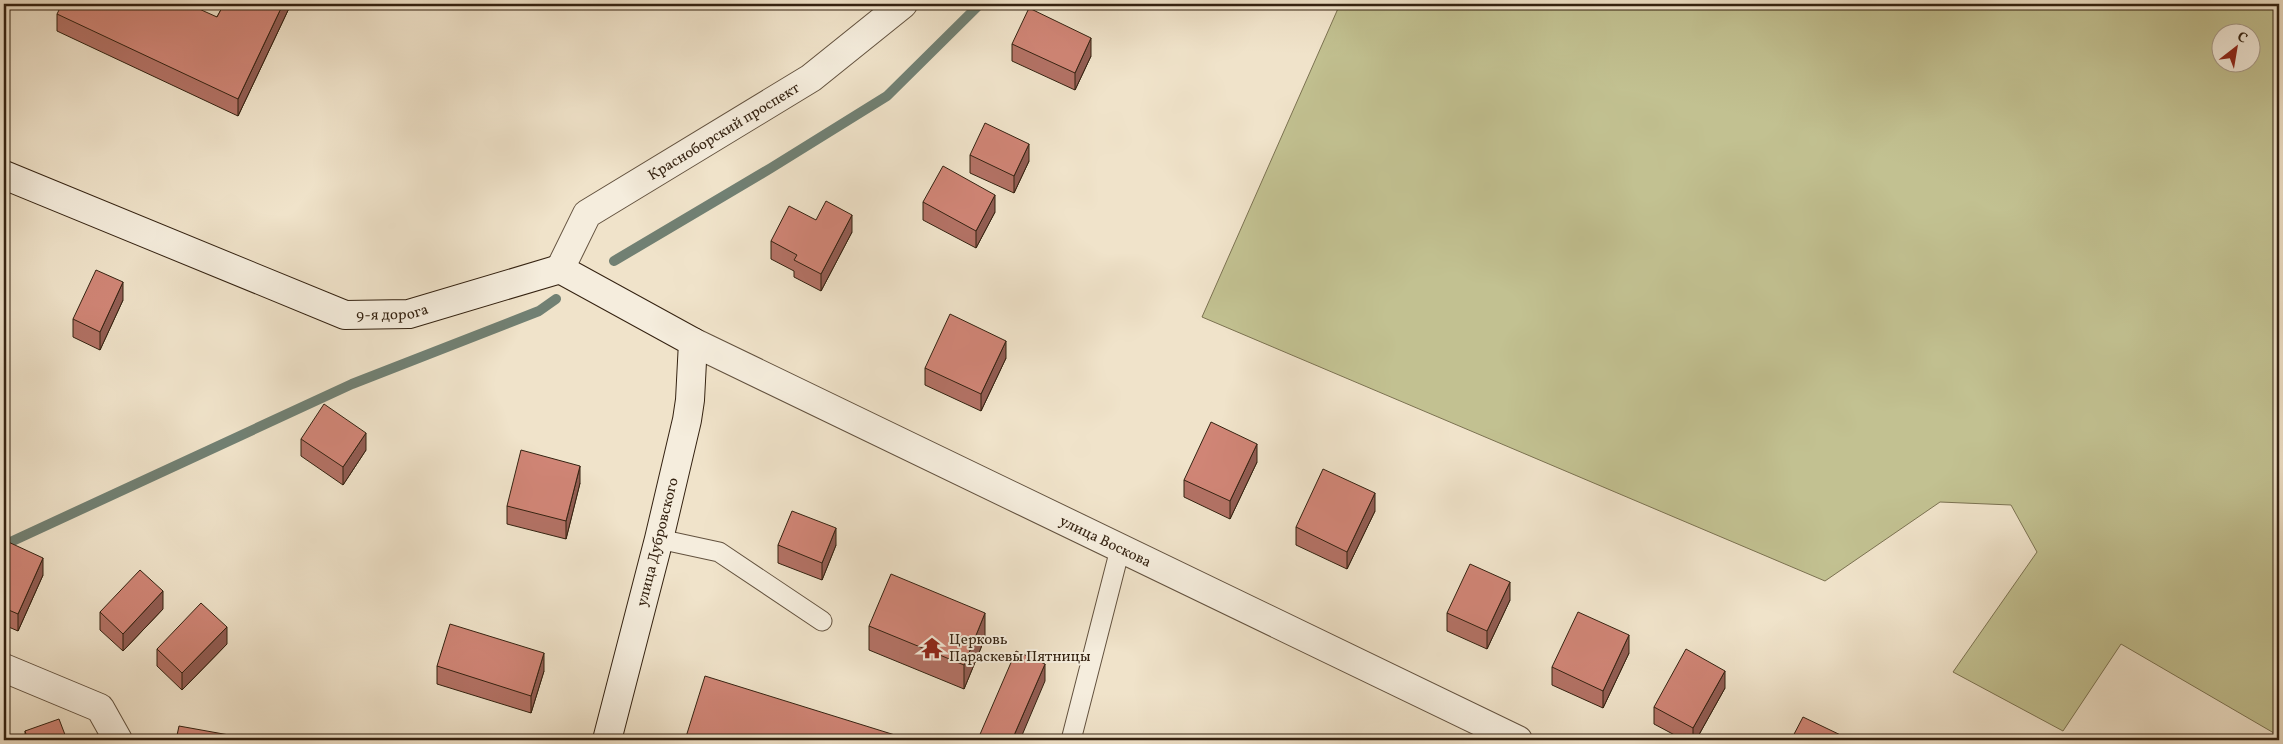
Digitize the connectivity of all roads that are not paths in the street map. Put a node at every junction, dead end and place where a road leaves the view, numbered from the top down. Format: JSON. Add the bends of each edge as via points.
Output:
{"nodes":[{"id":1,"x":903,"y":4,"type":"edge"},
{"id":2,"x":4,"y":175,"type":"edge"},
{"id":3,"x":560,"y":269,"type":"junction"},
{"id":4,"x":693,"y":342,"type":"junction"},
{"id":5,"x":659,"y":539,"type":"junction"},
{"id":6,"x":1120,"y":550,"type":"junction"},
{"id":7,"x":822,"y":621,"type":"dead end"},
{"id":8,"x":4,"y":668,"type":"edge"},
{"id":9,"x":118,"y":740,"type":"edge"},
{"id":10,"x":607,"y":740,"type":"edge"},
{"id":11,"x":1071,"y":740,"type":"edge"},
{"id":12,"x":1518,"y":740,"type":"edge"}],
"edges":[{"from":1,"to":3,"type":"street","name":"Красноборский проспект","via":[[811,78],[588,214]]},
{"from":2,"to":3,"type":"street","name":"9-я дорога","via":[[345,315],[409,314]]},
{"from":3,"to":4,"type":"street"},
{"from":4,"to":5,"type":"street","name":"улица Дубровского","via":[[689,407]]},
{"from":4,"to":6,"type":"street","name":"улица Воскова"},
{"from":5,"to":7,"type":"lane","via":[[719,552]]},
{"from":5,"to":10,"type":"street","name":"улица Дубровского"},
{"from":6,"to":11,"type":"lane"},
{"from":6,"to":12,"type":"street","name":"улица Воскова"},
{"from":8,"to":9,"type":"street","via":[[100,708]]}]}
